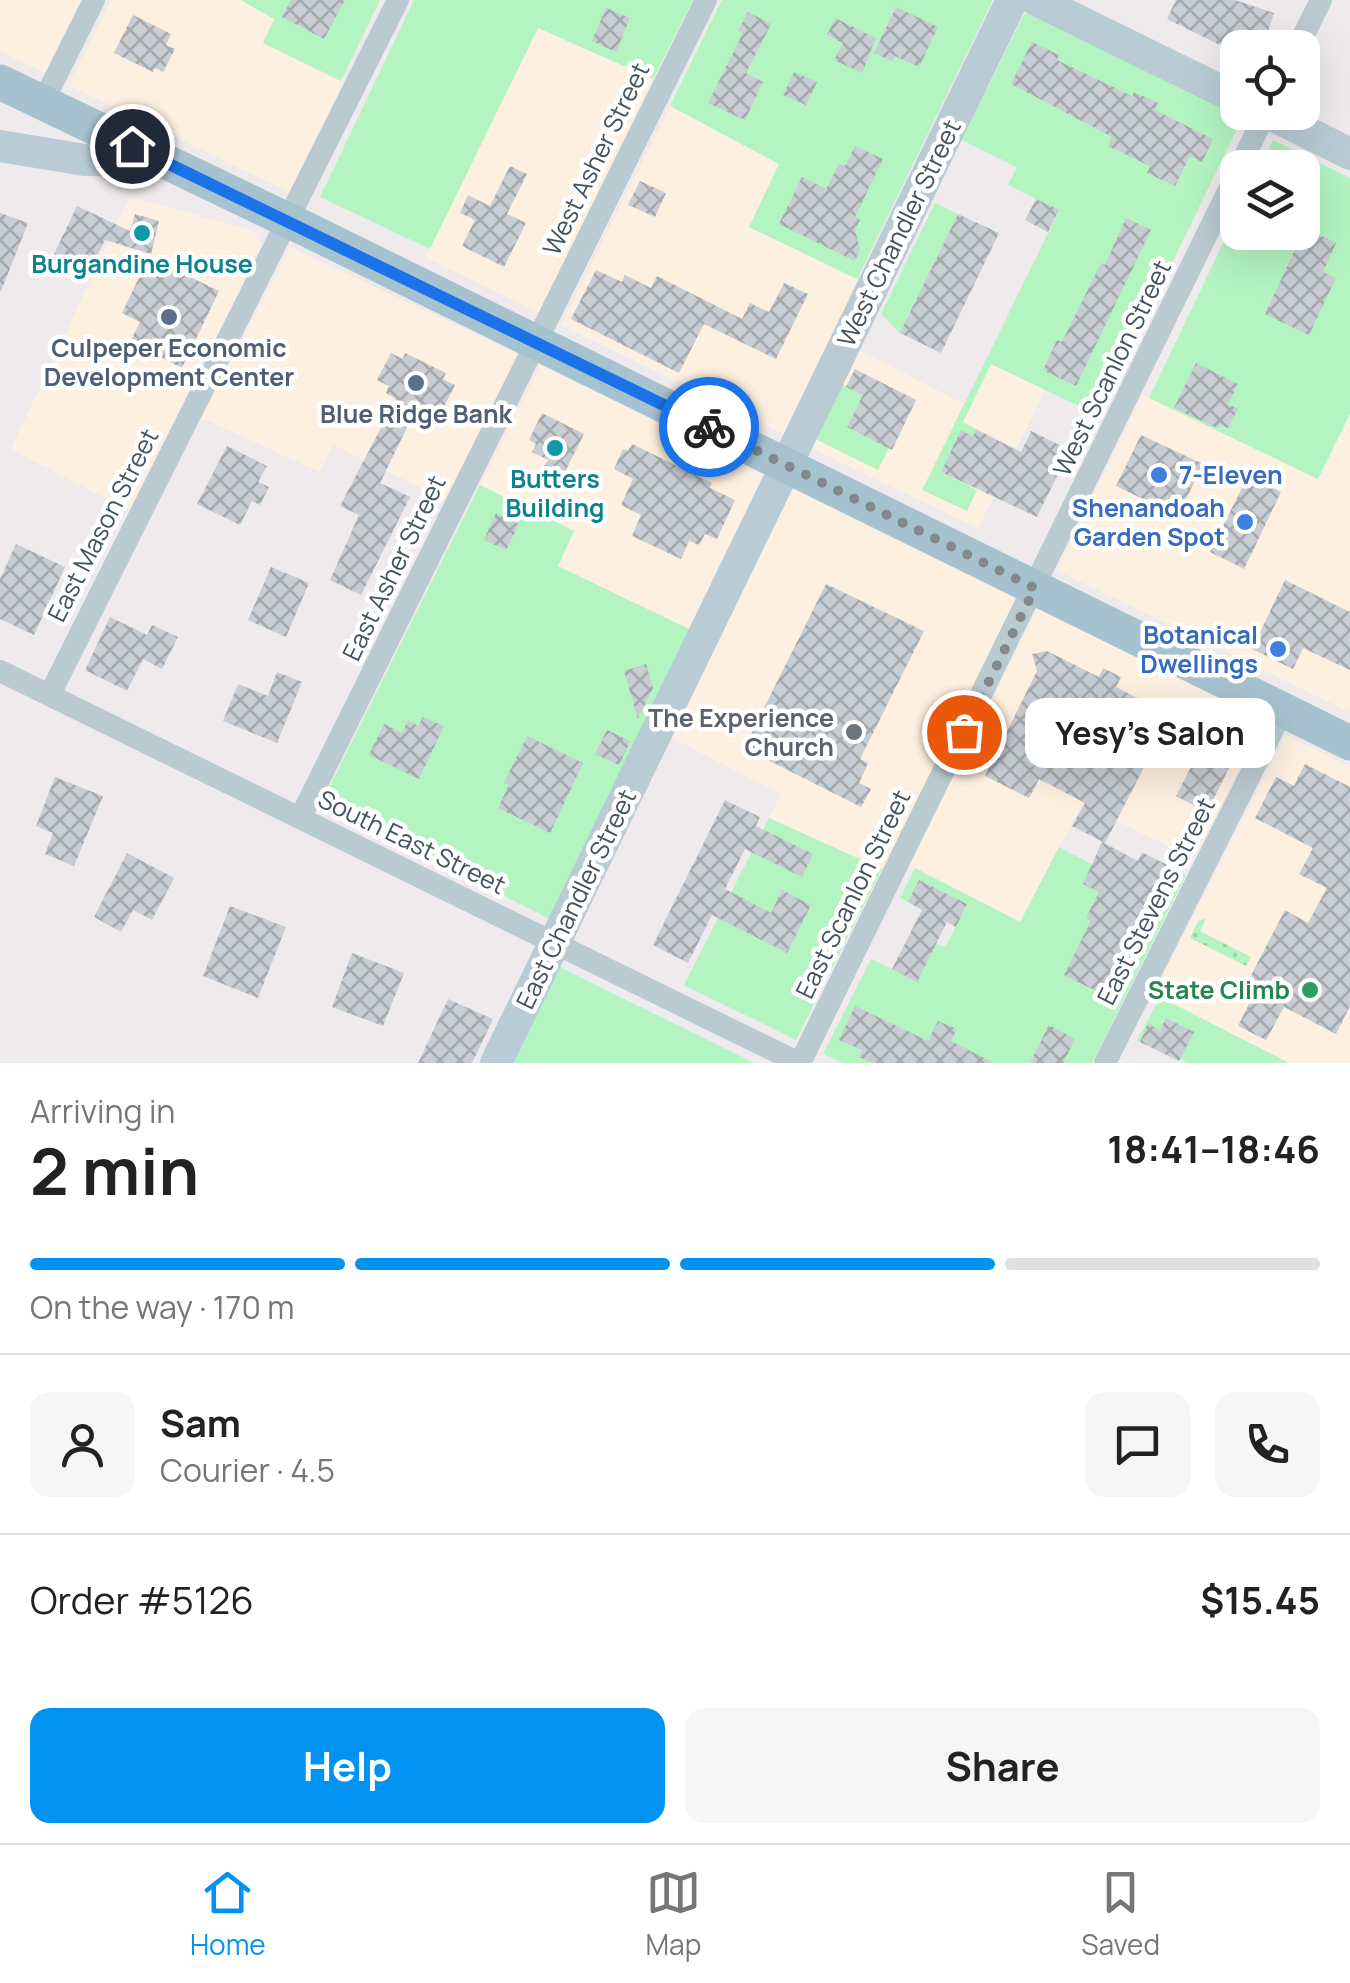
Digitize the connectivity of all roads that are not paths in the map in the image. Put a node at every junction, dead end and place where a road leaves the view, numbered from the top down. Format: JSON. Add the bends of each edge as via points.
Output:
{"nodes":[{"id":1,"x":94,"y":0,"type":"edge"},
{"id":2,"x":398,"y":0,"type":"edge"},
{"id":3,"x":706,"y":0,"type":"edge"},
{"id":4,"x":1012,"y":0,"type":"edge"},
{"id":5,"x":1036,"y":0,"type":"edge"},
{"id":6,"x":1320,"y":0,"type":"edge"},
{"id":7,"x":1306,"y":30,"type":"edge"},
{"id":8,"x":0,"y":82,"type":"edge"},
{"id":9,"x":1220,"y":90,"type":"edge"},
{"id":10,"x":43,"y":102,"type":"junction"},
{"id":11,"x":1301,"y":130,"type":"edge"},
{"id":12,"x":0,"y":146,"type":"edge"},
{"id":13,"x":1350,"y":154,"type":"edge"},
{"id":14,"x":162,"y":161,"type":"junction"},
{"id":15,"x":1220,"y":206,"type":"edge"},
{"id":16,"x":288,"y":220,"type":"junction"},
{"id":17,"x":536,"y":342,"type":"junction"},
{"id":18,"x":786,"y":466,"type":"junction"},
{"id":19,"x":1035,"y":588,"type":"junction"},
{"id":20,"x":0,"y":671,"type":"edge"},
{"id":21,"x":50,"y":694,"type":"junction"},
{"id":22,"x":1283,"y":710,"type":"junction"},
{"id":23,"x":1350,"y":743,"type":"edge"},
{"id":24,"x":300,"y":818,"type":"junction"},
{"id":25,"x":554,"y":943,"type":"junction"},
{"id":26,"x":496,"y":1063,"type":"edge"},
{"id":27,"x":799,"y":1063,"type":"edge"},
{"id":28,"x":1106,"y":1063,"type":"edge"}],
"edges":[{"from":1,"to":10,"type":"street"},
{"from":2,"to":16,"type":"street","name":"East Mason Street"},
{"from":3,"to":17,"type":"street","name":"West Asher Street"},
{"from":4,"to":18,"type":"street","name":"West Chandler Street"},
{"from":5,"to":9,"type":"street"},
{"from":6,"to":7,"type":"street"},
{"from":8,"to":10,"type":"main road"},
{"from":10,"to":14,"type":"main road"},
{"from":11,"to":13,"type":"street"},
{"from":12,"to":14,"type":"street","via":[[85,160]]},
{"from":14,"to":16,"type":"main road"},
{"from":15,"to":19,"type":"street","name":"West Scanlon Street"},
{"from":16,"to":17,"type":"main road"},
{"from":16,"to":21,"type":"street","name":"East Mason Street"},
{"from":17,"to":18,"type":"main road"},
{"from":17,"to":24,"type":"street","name":"East Asher Street"},
{"from":18,"to":19,"type":"main road"},
{"from":18,"to":25,"type":"street","name":"East Chandler Street"},
{"from":19,"to":22,"type":"main road"},
{"from":19,"to":27,"type":"street","name":"East Scanlon Street"},
{"from":20,"to":21,"type":"street","name":"South East Street"},
{"from":21,"to":24,"type":"street","name":"South East Street"},
{"from":22,"to":23,"type":"main road"},
{"from":22,"to":28,"type":"street","name":"East Stevens Street"},
{"from":24,"to":25,"type":"street","name":"South East Street"},
{"from":25,"to":26,"type":"street","name":"East Chandler Street"},
{"from":25,"to":27,"type":"street","name":"South East Street"}]}
